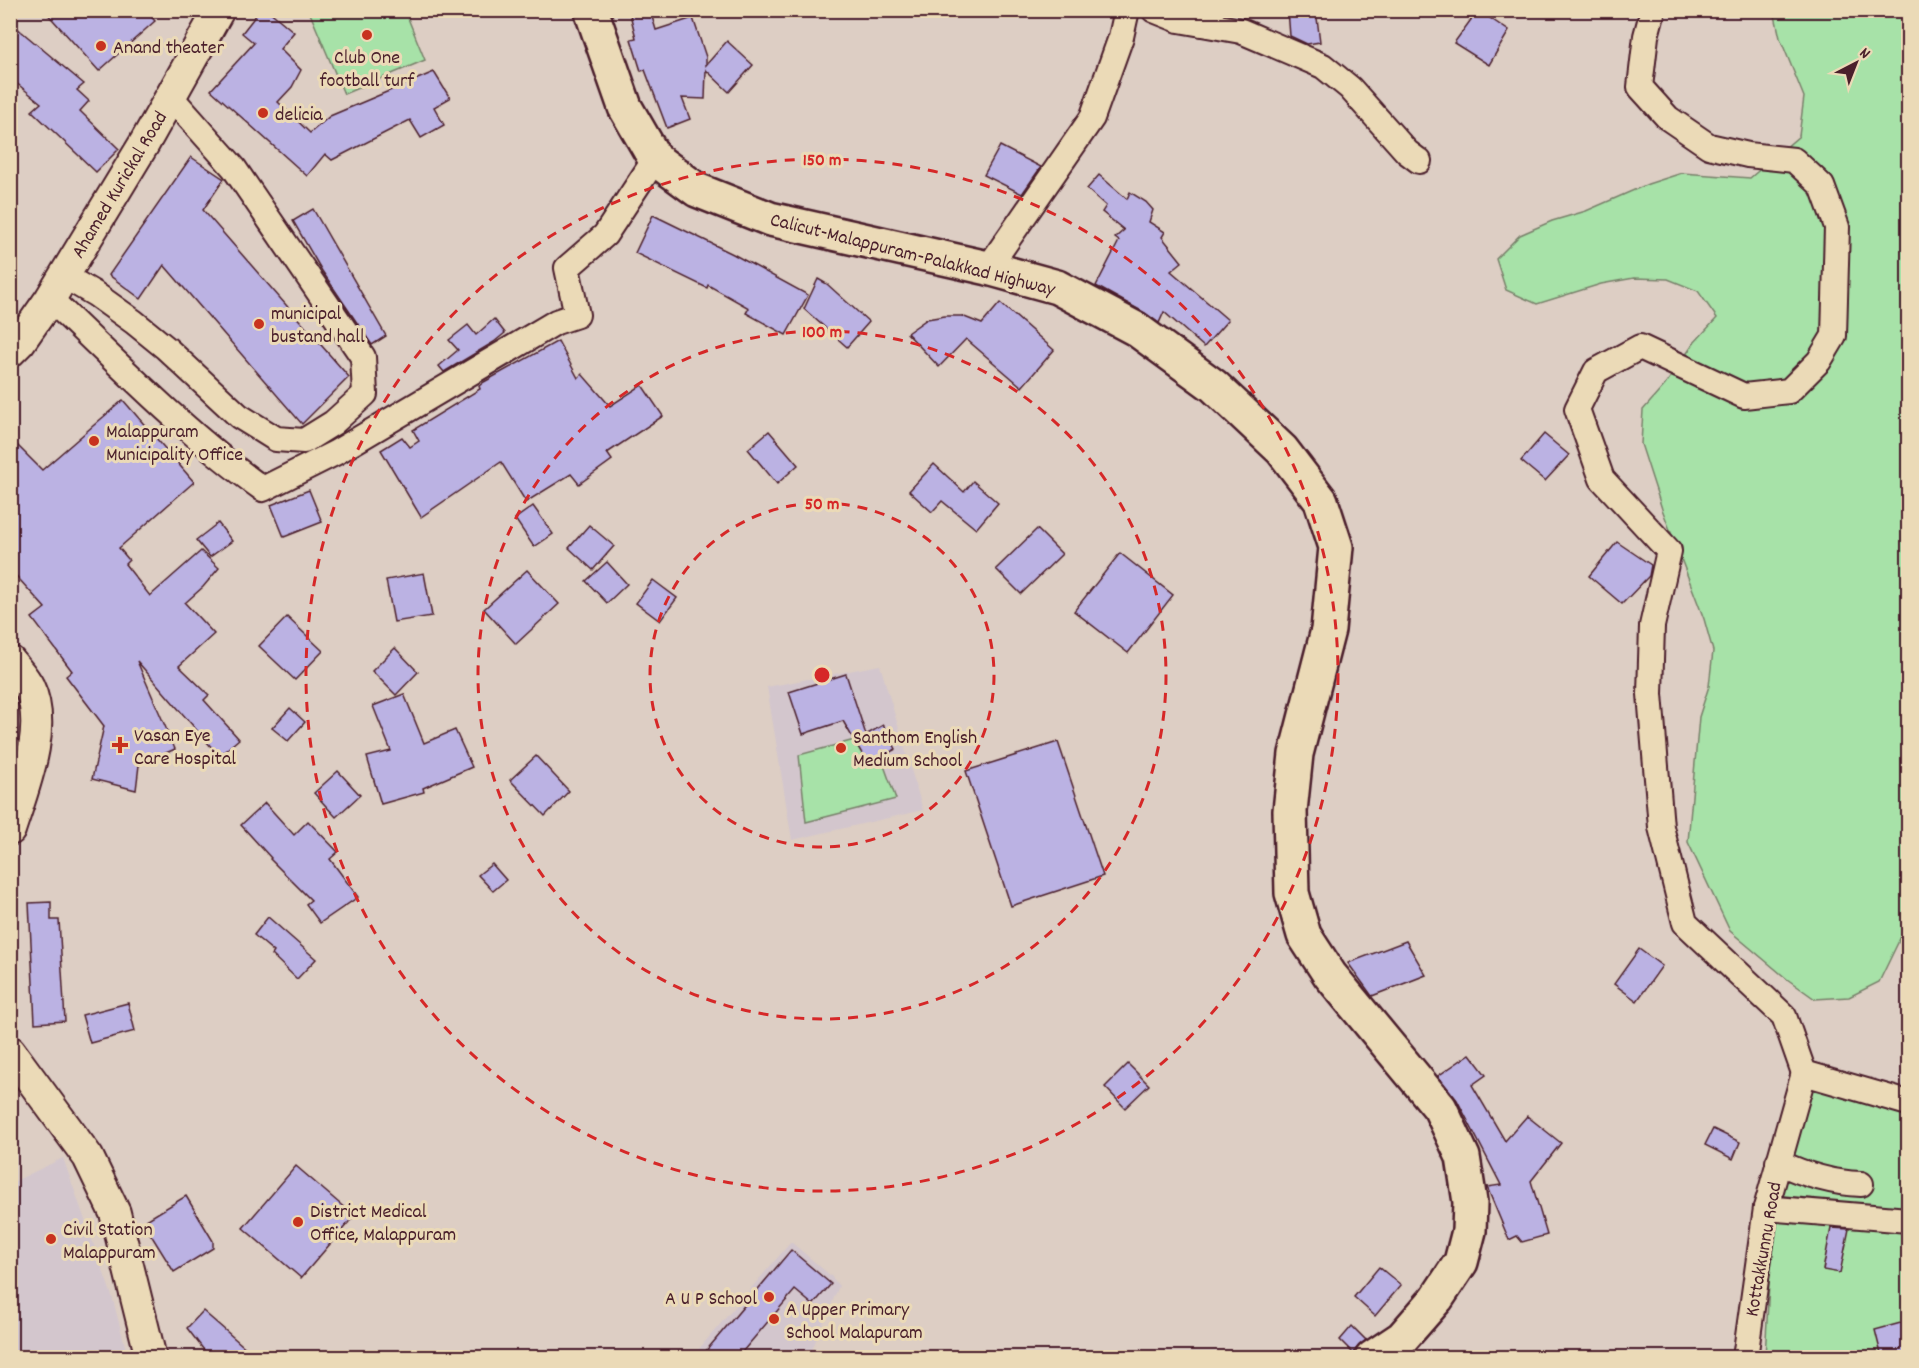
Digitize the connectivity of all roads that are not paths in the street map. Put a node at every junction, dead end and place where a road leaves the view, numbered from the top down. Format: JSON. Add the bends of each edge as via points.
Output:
{"nodes":[{"id":1,"x":219,"y":10,"type":"edge"},
{"id":2,"x":591,"y":10,"type":"edge"},
{"id":3,"x":1127,"y":10,"type":"edge"},
{"id":4,"x":1154,"y":10,"type":"edge"},
{"id":5,"x":1653,"y":10,"type":"edge"},
{"id":6,"x":1206,"y":17,"type":"edge"},
{"id":7,"x":170,"y":96,"type":"junction"},
{"id":8,"x":655,"y":159,"type":"junction"},
{"id":9,"x":1419,"y":161,"type":"dead end"},
{"id":10,"x":988,"y":268,"type":"junction"},
{"id":11,"x":57,"y":287,"type":"junction"},
{"id":12,"x":10,"y":352,"type":"edge"},
{"id":13,"x":10,"y":660,"type":"edge"},
{"id":14,"x":10,"y":830,"type":"edge"},
{"id":15,"x":10,"y":1051,"type":"edge"},
{"id":16,"x":1804,"y":1073,"type":"junction"},
{"id":17,"x":1908,"y":1103,"type":"edge"},
{"id":18,"x":1778,"y":1162,"type":"junction"},
{"id":19,"x":1861,"y":1184,"type":"dead end"},
{"id":20,"x":1766,"y":1208,"type":"junction"},
{"id":21,"x":1908,"y":1220,"type":"edge"},
{"id":22,"x":151,"y":1358,"type":"edge"},
{"id":23,"x":1372,"y":1358,"type":"edge"},
{"id":24,"x":1745,"y":1358,"type":"edge"}],
"edges":[{"from":1,"to":7,"type":"main road","name":"Ahamed Kurickal Road"},
{"from":2,"to":8,"type":"highway","name":"Calicut-Malappuram-Palakkad Highway","via":[[625,107]]},
{"from":3,"to":10,"type":"street","via":[[1092,118]]},
{"from":4,"to":6,"type":"street","via":[[1179,20]]},
{"from":5,"to":16,"type":"street","via":[[1640,87],[1668,118],[1709,146],[1794,160],[1822,186],[1837,227],[1834,336],[1819,362],[1790,391],[1744,396],[1640,347],[1596,371],[1577,409],[1602,479],[1669,550],[1652,626],[1650,694],[1661,827],[1685,923],[1784,1016]]},
{"from":6,"to":9,"type":"street","via":[[1323,66],[1350,88]]},
{"from":7,"to":11,"type":"main road","name":"Ahamed Kurickal Road"},
{"from":7,"to":11,"type":"street","via":[[234,168],[363,357],[365,394],[333,423],[304,441],[276,440],[239,416],[166,348],[95,294]]},
{"from":8,"to":10,"type":"highway","name":"Calicut-Malappuram-Palakkad Highway","via":[[697,189],[770,219]]},
{"from":8,"to":11,"type":"street","via":[[605,235],[567,268],[577,315],[556,322],[335,453],[263,489],[154,397]]},
{"from":10,"to":23,"type":"highway","name":"Calicut-Malappuram-Palakkad Highway","via":[[1057,287],[1136,329],[1214,386],[1282,450],[1321,501],[1336,547],[1328,630],[1296,754],[1290,811],[1292,893],[1304,934],[1330,975],[1440,1108],[1463,1158],[1470,1202],[1469,1231],[1461,1262],[1437,1298],[1402,1338]]},
{"from":11,"to":12,"type":"main road","name":"Ahamed Kurickal Road"},
{"from":13,"to":14,"type":"main road","via":[[29,687],[37,719],[34,752]]},
{"from":15,"to":22,"type":"main road","via":[[88,1157],[115,1213]]},
{"from":16,"to":17,"type":"street"},
{"from":16,"to":18,"type":"street","name":"Kottakkunnu Road"},
{"from":18,"to":19,"type":"street","via":[[1801,1173]]},
{"from":18,"to":20,"type":"street","name":"Kottakkunnu Road"},
{"from":20,"to":21,"type":"street"},
{"from":20,"to":24,"type":"street","name":"Kottakkunnu Road"}]}
